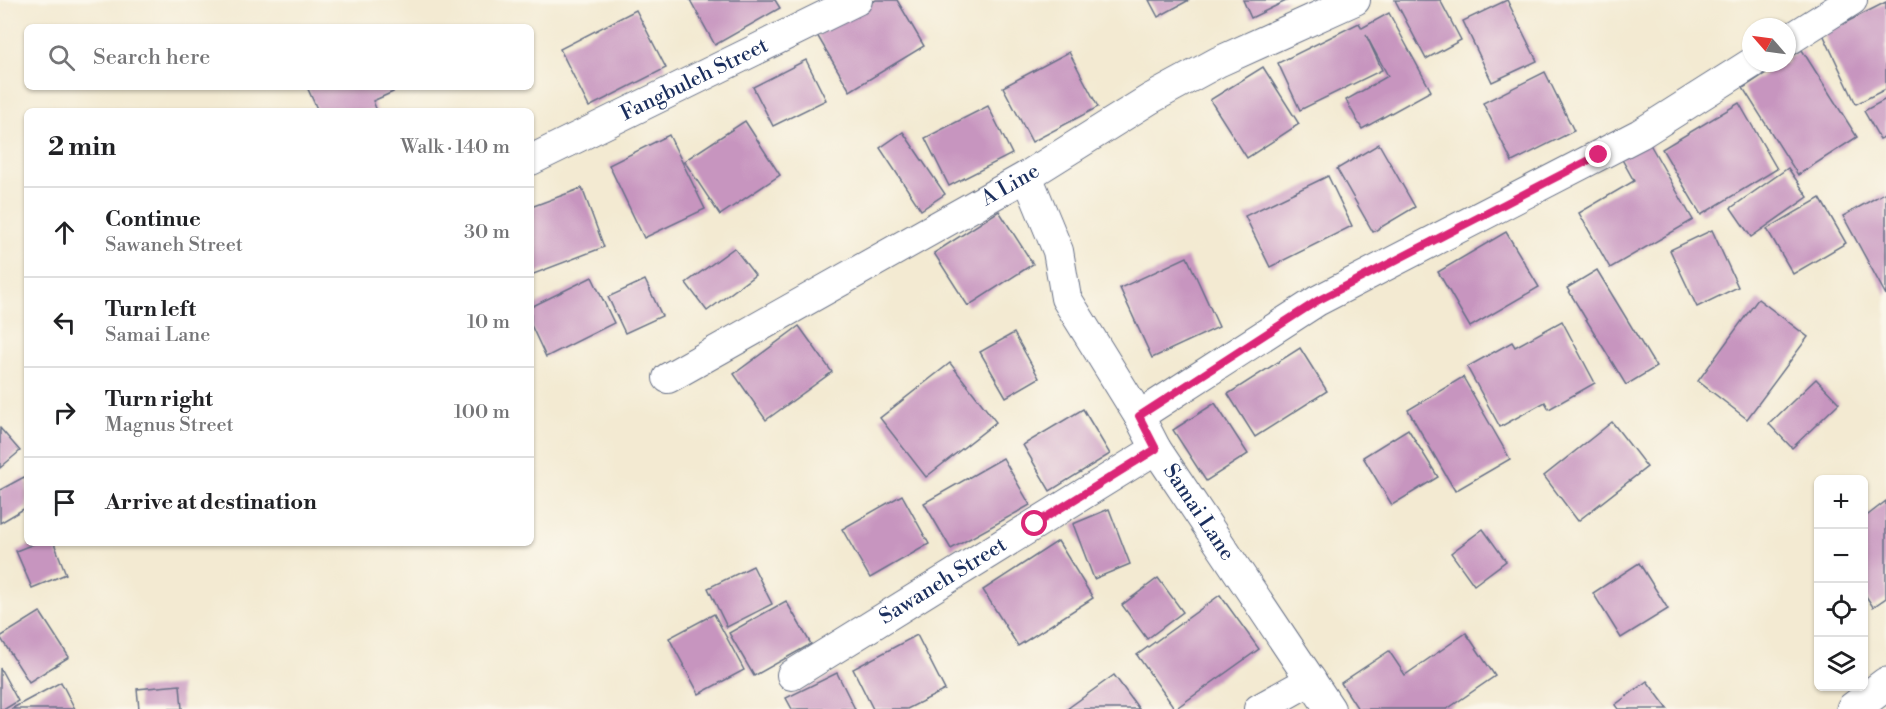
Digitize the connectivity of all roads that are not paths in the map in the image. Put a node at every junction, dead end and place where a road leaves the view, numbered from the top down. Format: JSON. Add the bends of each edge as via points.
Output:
{"nodes":[{"id":1,"x":857,"y":0,"type":"edge"},
{"id":2,"x":1355,"y":0,"type":"edge"},
{"id":3,"x":1852,"y":0,"type":"edge"},
{"id":4,"x":1796,"y":35,"type":"edge"},
{"id":5,"x":1742,"y":69,"type":"edge"},
{"id":6,"x":534,"y":159,"type":"edge"},
{"id":7,"x":1027,"y":176,"type":"junction"},
{"id":8,"x":668,"y":378,"type":"dead end"},
{"id":9,"x":1139,"y":416,"type":"junction"},
{"id":10,"x":1156,"y":449,"type":"junction"},
{"id":11,"x":792,"y":675,"type":"dead end"},
{"id":12,"x":1311,"y":680,"type":"junction"},
{"id":13,"x":1886,"y":684,"type":"edge"},
{"id":14,"x":1259,"y":709,"type":"edge"},
{"id":15,"x":1330,"y":709,"type":"edge"},
{"id":16,"x":1853,"y":709,"type":"edge"}],
"edges":[{"from":1,"to":6,"type":"street","name":"Fangbuleh Street"},
{"from":2,"to":7,"type":"street","name":"A Line","via":[[1218,62],[1150,99]]},
{"from":3,"to":4,"type":"street"},
{"from":5,"to":9,"type":"street","via":[[1640,134],[1317,301]]},
{"from":7,"to":8,"type":"street","name":"A Line"},
{"from":7,"to":9,"type":"street","name":"Samai Lane","via":[[1058,251],[1066,298]]},
{"from":9,"to":10,"type":"street","name":"Samai Lane"},
{"from":10,"to":11,"type":"street","name":"Sawaneh Street"},
{"from":10,"to":12,"type":"street","name":"Samai Lane"},
{"from":12,"to":14,"type":"street"},
{"from":12,"to":15,"type":"street","name":"Samai Lane"},
{"from":13,"to":16,"type":"street"}]}
